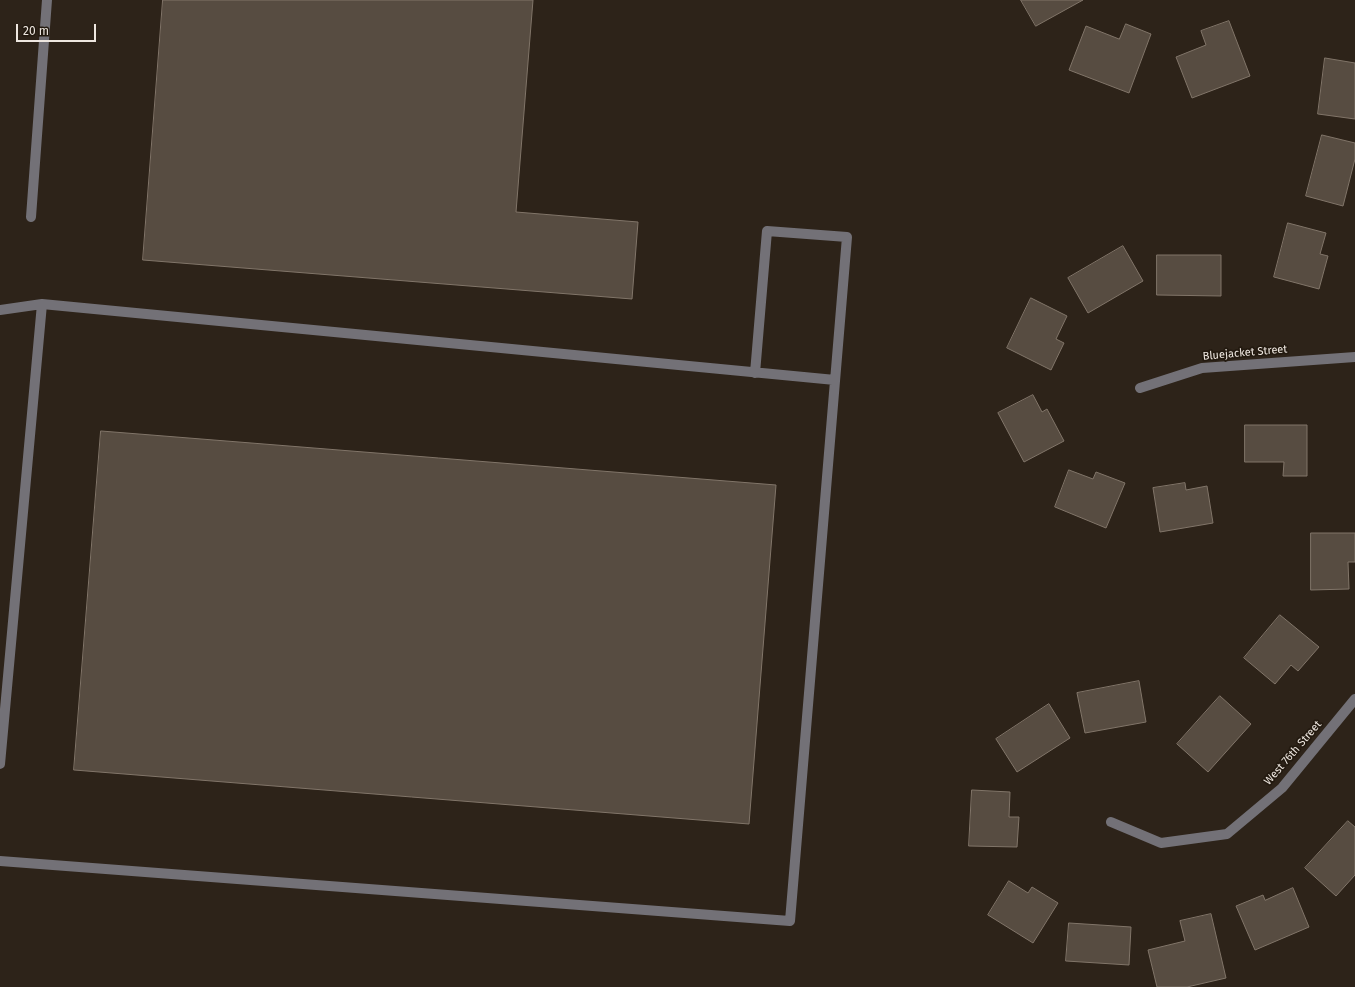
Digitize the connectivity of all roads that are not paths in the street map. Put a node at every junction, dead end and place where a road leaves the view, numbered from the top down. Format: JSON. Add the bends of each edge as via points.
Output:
{"nodes":[{"id":1,"x":47,"y":0,"type":"edge"},
{"id":2,"x":31,"y":218,"type":"dead end"},
{"id":3,"x":42,"y":304,"type":"junction"},
{"id":4,"x":0,"y":310,"type":"edge"},
{"id":5,"x":1355,"y":357,"type":"edge"},
{"id":6,"x":755,"y":372,"type":"junction"},
{"id":7,"x":835,"y":380,"type":"junction"},
{"id":8,"x":1140,"y":388,"type":"dead end"},
{"id":9,"x":1355,"y":699,"type":"edge"},
{"id":10,"x":0,"y":764,"type":"edge"},
{"id":11,"x":1111,"y":822,"type":"dead end"},
{"id":12,"x":0,"y":861,"type":"edge"}],
"edges":[{"from":1,"to":2,"type":"street"},
{"from":3,"to":4,"type":"street"},
{"from":3,"to":6,"type":"street"},
{"from":3,"to":10,"type":"street"},
{"from":5,"to":8,"type":"street","name":"Bluejacket Street","via":[[1202,368]]},
{"from":6,"to":7,"type":"street"},
{"from":6,"to":7,"type":"street","via":[[767,231],[847,237]]},
{"from":7,"to":12,"type":"street","via":[[790,921]]},
{"from":9,"to":11,"type":"street","name":"West 76th Street","via":[[1282,788],[1227,834],[1161,843]]}]}
